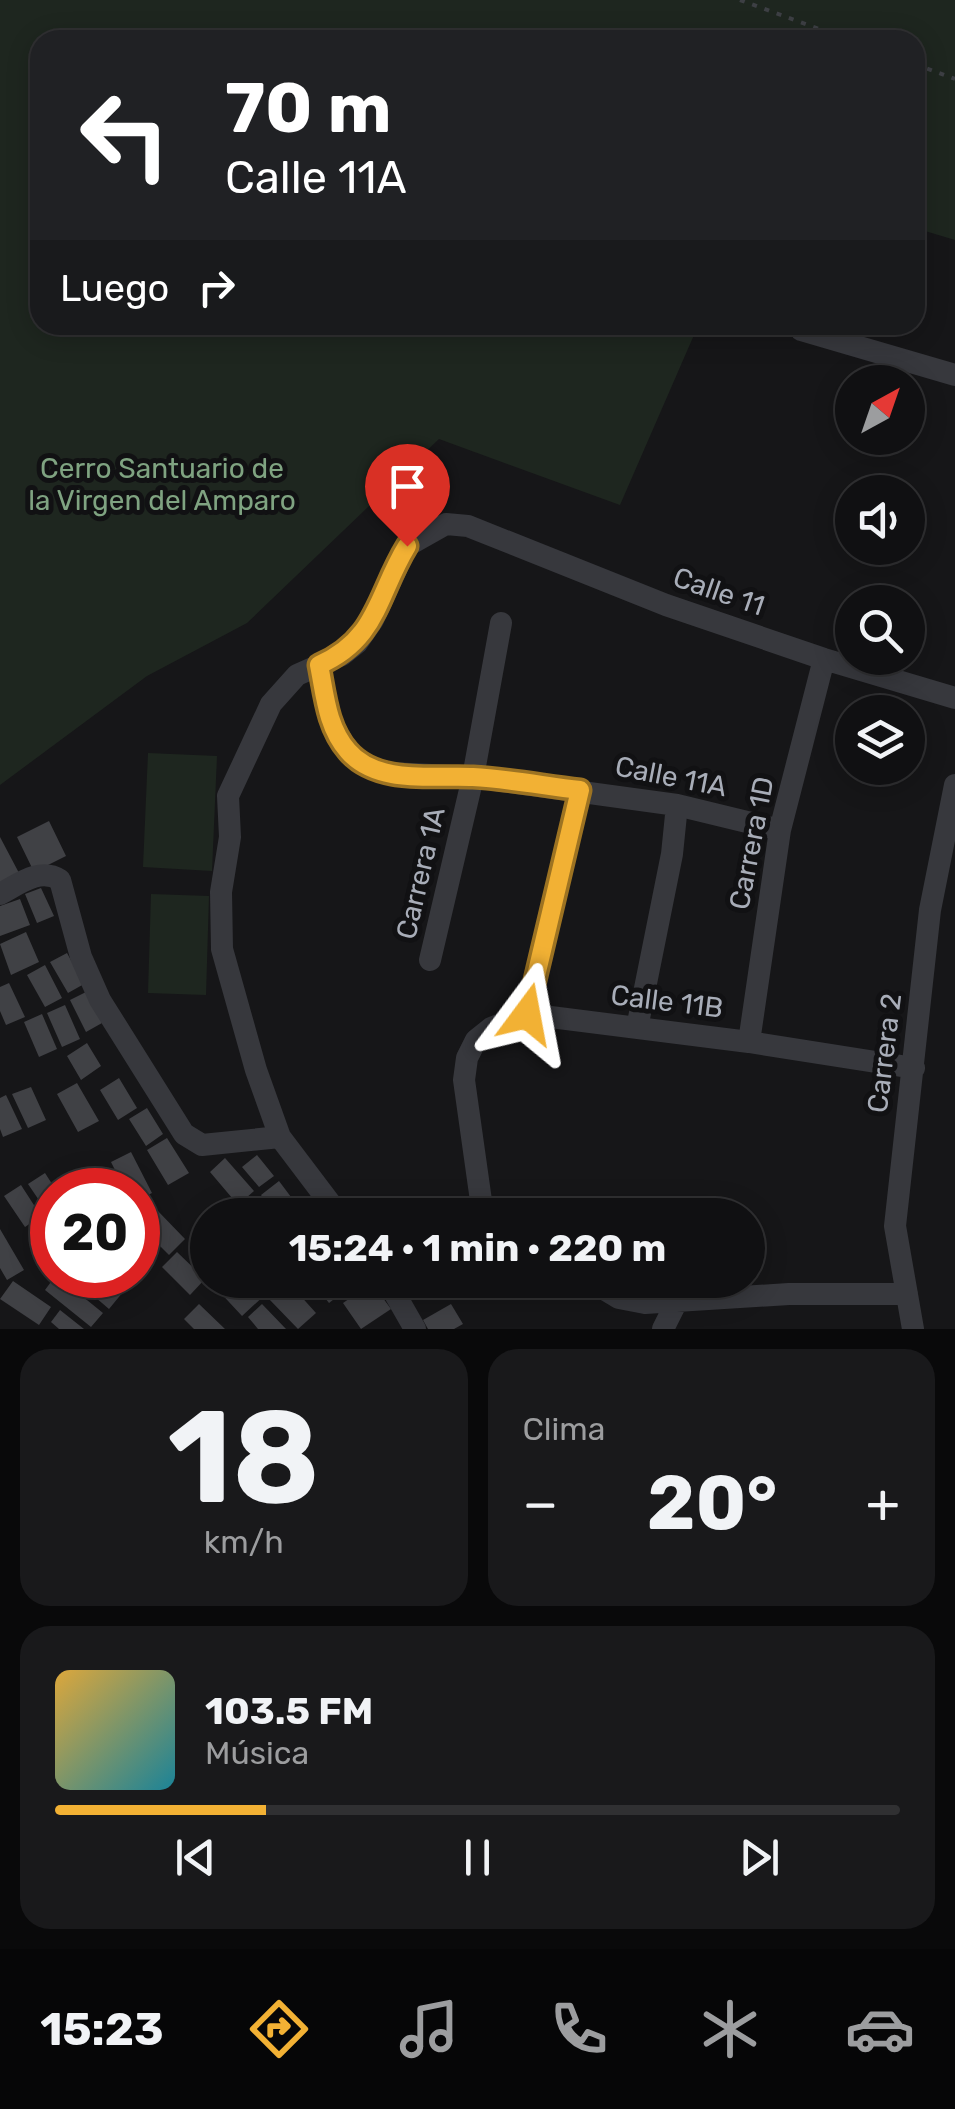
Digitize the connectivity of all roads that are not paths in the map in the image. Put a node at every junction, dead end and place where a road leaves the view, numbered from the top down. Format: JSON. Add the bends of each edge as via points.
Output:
{"nodes":[{"id":1,"x":825,"y":335,"type":"edge"},
{"id":2,"x":955,"y":375,"type":"edge"},
{"id":3,"x":501,"y":623,"type":"dead end"},
{"id":4,"x":824,"y":659,"type":"junction"},
{"id":5,"x":319,"y":665,"type":"junction"},
{"id":6,"x":955,"y":698,"type":"edge"},
{"id":7,"x":473,"y":777,"type":"junction"},
{"id":8,"x":955,"y":786,"type":"edge"},
{"id":9,"x":580,"y":790,"type":"junction"},
{"id":10,"x":677,"y":804,"type":"junction"},
{"id":11,"x":780,"y":830,"type":"junction"},
{"id":12,"x":0,"y":894,"type":"edge"},
{"id":13,"x":430,"y":960,"type":"dead end"},
{"id":14,"x":527,"y":1014,"type":"junction"},
{"id":15,"x":637,"y":1028,"type":"junction"},
{"id":16,"x":750,"y":1042,"type":"junction"},
{"id":17,"x":914,"y":1068,"type":"junction"},
{"id":18,"x":280,"y":1137,"type":"junction"},
{"id":19,"x":326,"y":1198,"type":"edge"},
{"id":20,"x":481,"y":1198,"type":"edge"},
{"id":21,"x":907,"y":1294,"type":"junction"},
{"id":22,"x":397,"y":1298,"type":"edge"},
{"id":23,"x":619,"y":1298,"type":"edge"},
{"id":24,"x":677,"y":1302,"type":"junction"},
{"id":25,"x":415,"y":1329,"type":"edge"},
{"id":26,"x":663,"y":1329,"type":"edge"},
{"id":27,"x":913,"y":1329,"type":"edge"}],
"edges":[{"from":1,"to":2,"type":"street"},
{"from":3,"to":7,"type":"street","name":"Carrera 1A"},
{"from":4,"to":5,"type":"street","name":"Calle 11","via":[[468,526],[446,524],[407,546],[357,642]]},
{"from":4,"to":6,"type":"street","name":"Calle 11"},
{"from":4,"to":11,"type":"street","name":"Carrera 1D"},
{"from":5,"to":7,"type":"street","name":"Calle 11A","via":[[330,722],[366,766]]},
{"from":5,"to":18,"type":"street","via":[[297,675],[271,704],[228,796],[222,949]]},
{"from":7,"to":9,"type":"street","name":"Calle 11A"},
{"from":7,"to":13,"type":"street","name":"Carrera 1A"},
{"from":8,"to":17,"type":"street","name":"Carrera 2","via":[[930,910]]},
{"from":9,"to":10,"type":"street","name":"Calle 11A"},
{"from":9,"to":14,"type":"street"},
{"from":10,"to":11,"type":"street","name":"Calle 11A"},
{"from":10,"to":15,"type":"street"},
{"from":11,"to":16,"type":"street","name":"Carrera 1D"},
{"from":12,"to":18,"type":"street","via":[[40,874],[60,880],[80,957],[100,1000],[184,1134],[202,1145]]},
{"from":14,"to":15,"type":"street","name":"Calle 11B"},
{"from":14,"to":20,"type":"street","via":[[491,1028],[467,1058],[464,1080]]},
{"from":15,"to":16,"type":"street","name":"Calle 11B"},
{"from":16,"to":17,"type":"street","name":"Calle 11B"},
{"from":17,"to":21,"type":"street","name":"Carrera 2","via":[[895,1226]]},
{"from":18,"to":19,"type":"street"},
{"from":21,"to":24,"type":"street"},
{"from":21,"to":27,"type":"street","name":"Carrera 2"},
{"from":22,"to":25,"type":"street"},
{"from":23,"to":24,"type":"street"},
{"from":24,"to":26,"type":"street"}]}
